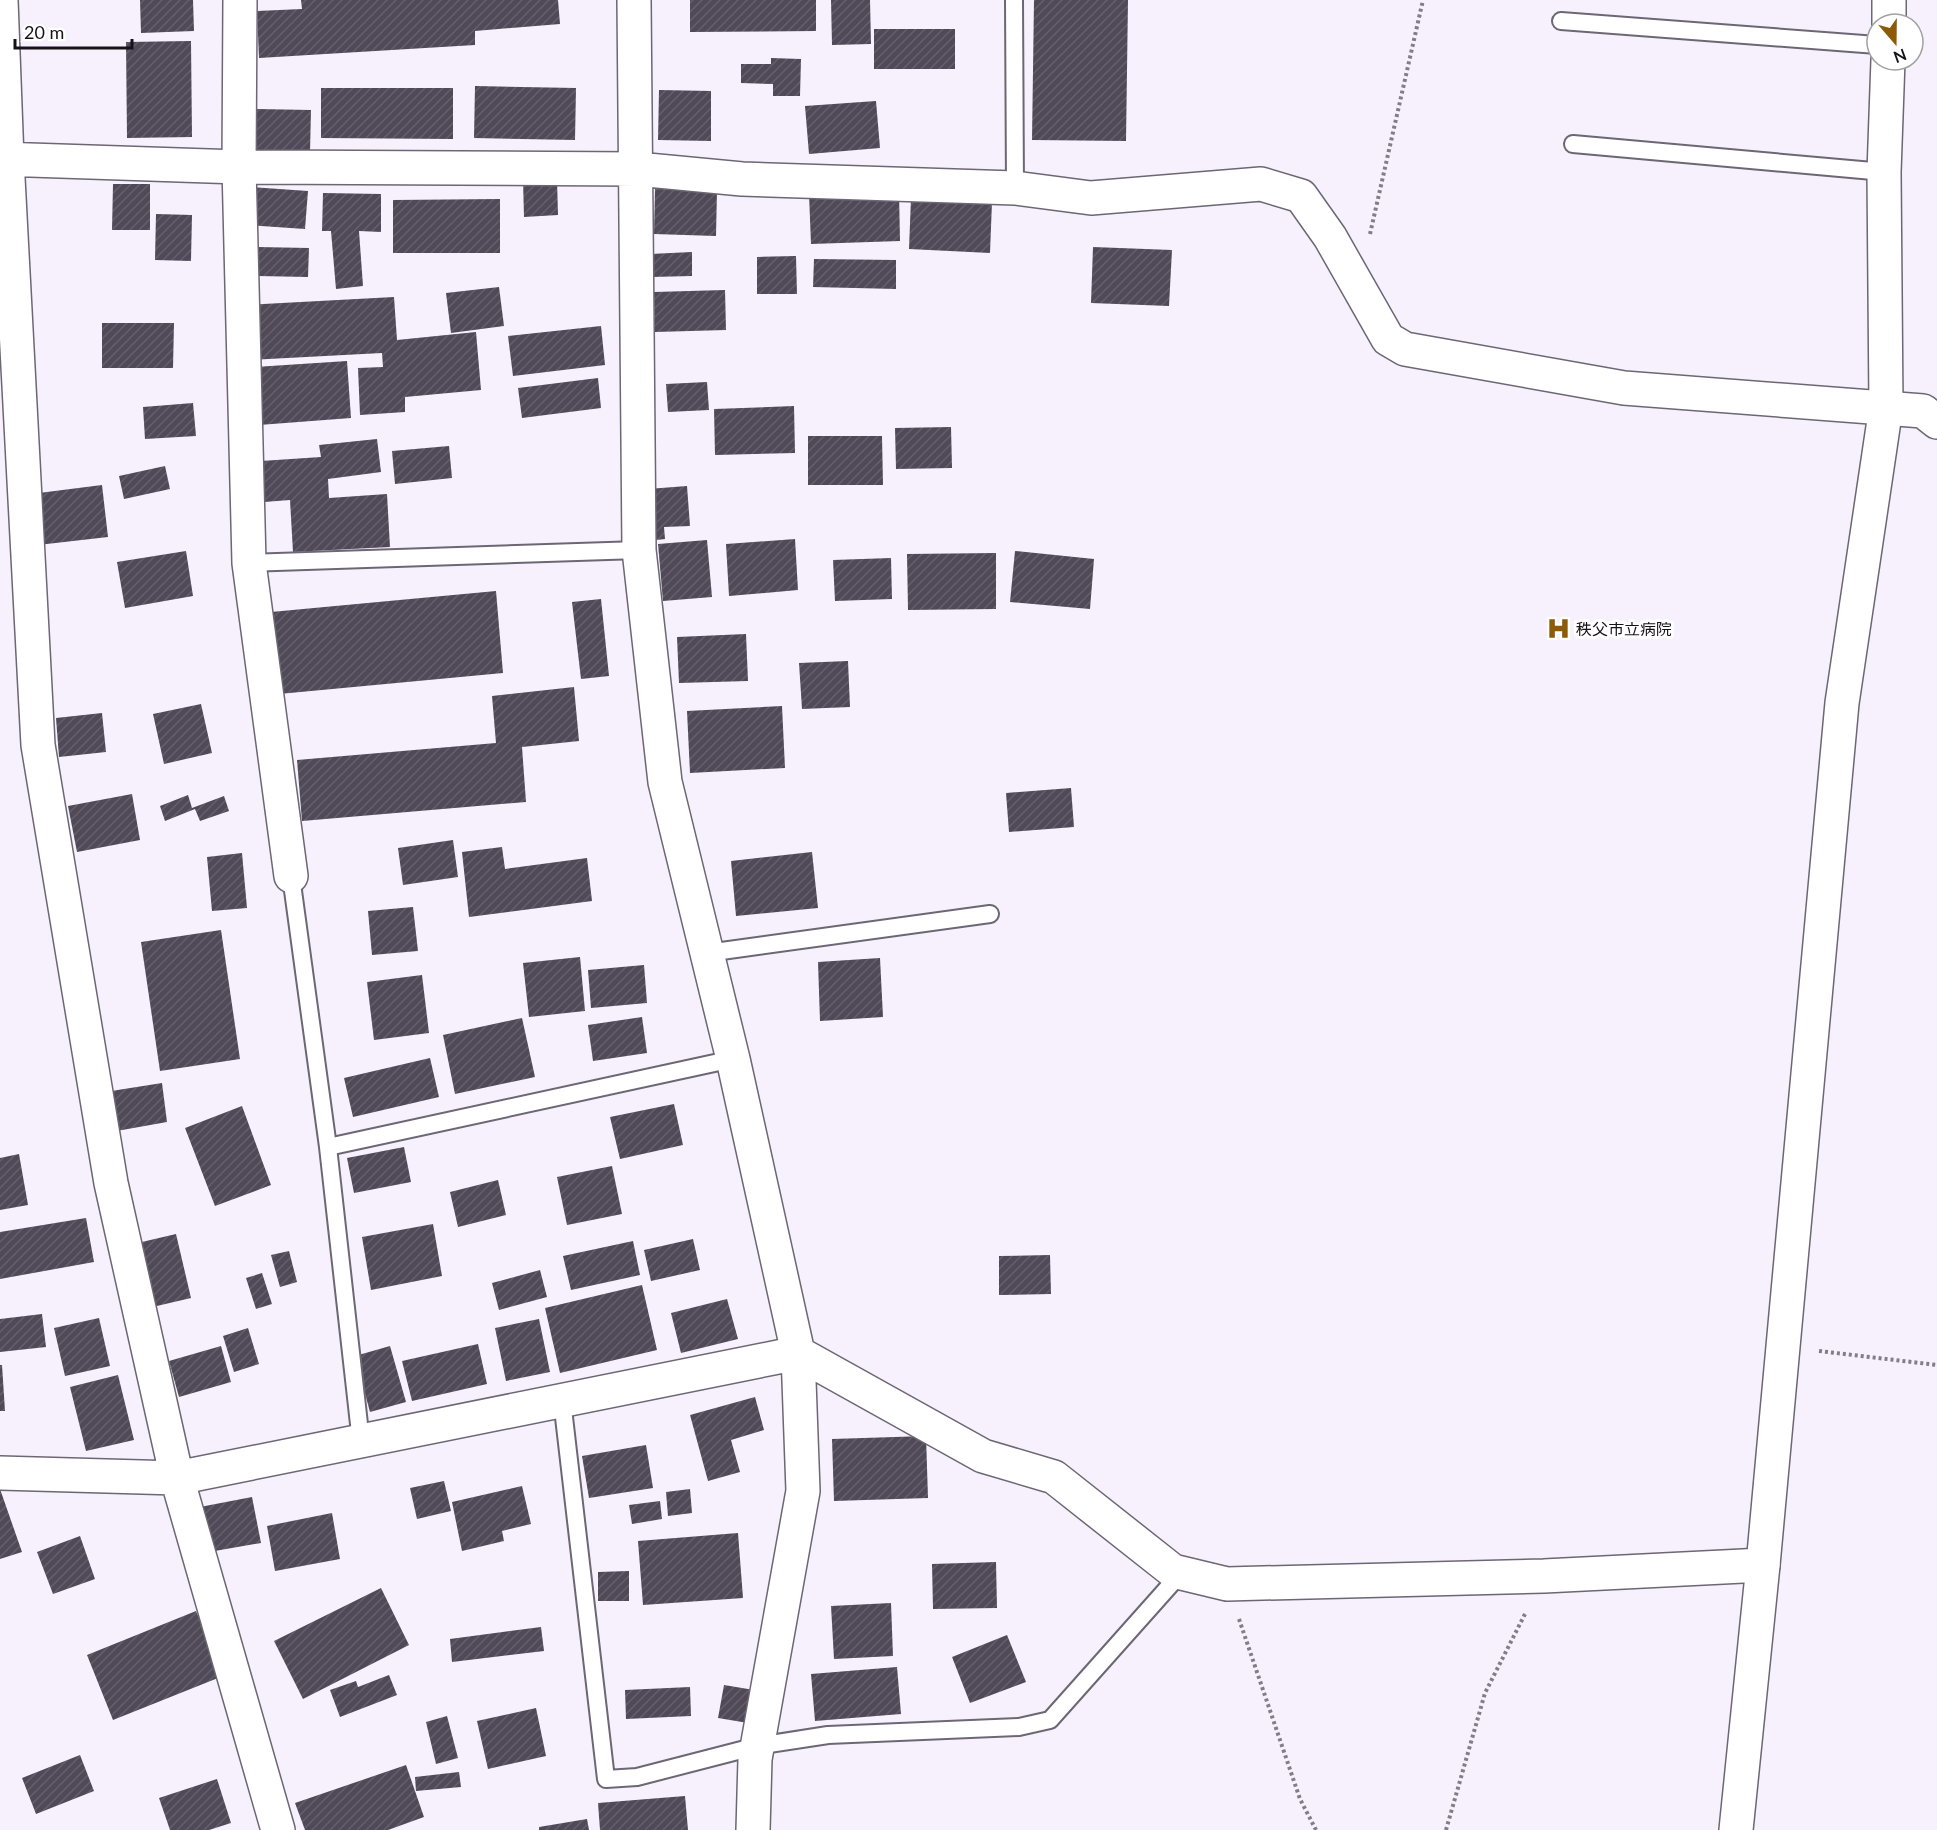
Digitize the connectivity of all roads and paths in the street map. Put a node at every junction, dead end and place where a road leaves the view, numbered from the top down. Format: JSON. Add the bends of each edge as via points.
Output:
{"nodes":[{"id":1,"x":1,"y":0,"type":"edge"},
{"id":2,"x":240,"y":0,"type":"edge"},
{"id":3,"x":634,"y":0,"type":"edge"},
{"id":4,"x":1014,"y":0,"type":"edge"},
{"id":5,"x":1423,"y":0,"type":"edge"},
{"id":6,"x":1561,"y":21,"type":"dead end"},
{"id":7,"x":1865,"y":44,"type":"edge"},
{"id":8,"x":1888,"y":72,"type":"edge"},
{"id":9,"x":1573,"y":144,"type":"dead end"},
{"id":10,"x":4,"y":159,"type":"edge"},
{"id":11,"x":239,"y":167,"type":"junction"},
{"id":12,"x":637,"y":169,"type":"junction"},
{"id":13,"x":1884,"y":172,"type":"junction"},
{"id":14,"x":1015,"y":188,"type":"junction"},
{"id":15,"x":1357,"y":284,"type":"junction"},
{"id":16,"x":1886,"y":407,"type":"junction"},
{"id":17,"x":1937,"y":422,"type":"edge"},
{"id":18,"x":639,"y":550,"type":"junction"},
{"id":19,"x":249,"y":563,"type":"junction"},
{"id":20,"x":291,"y":876,"type":"joint"},
{"id":21,"x":990,"y":914,"type":"dead end"},
{"id":22,"x":707,"y":953,"type":"junction"},
{"id":23,"x":733,"y":1059,"type":"junction"},
{"id":24,"x":328,"y":1147,"type":"junction"},
{"id":25,"x":1783,"y":1347,"type":"junction"},
{"id":26,"x":798,"y":1353,"type":"junction"},
{"id":27,"x":1937,"y":1365,"type":"edge"},
{"id":28,"x":562,"y":1400,"type":"junction"},
{"id":29,"x":361,"y":1442,"type":"junction"},
{"id":30,"x":0,"y":1473,"type":"edge"},
{"id":31,"x":177,"y":1478,"type":"junction"},
{"id":32,"x":1763,"y":1564,"type":"junction"},
{"id":33,"x":1181,"y":1573,"type":"junction"},
{"id":34,"x":1544,"y":1576,"type":"junction"},
{"id":35,"x":1227,"y":1584,"type":"junction"},
{"id":36,"x":757,"y":1746,"type":"junction"},
{"id":37,"x":278,"y":1830,"type":"edge"},
{"id":38,"x":753,"y":1830,"type":"edge"},
{"id":39,"x":1316,"y":1830,"type":"edge"},
{"id":40,"x":1446,"y":1830,"type":"edge"},
{"id":41,"x":1736,"y":1830,"type":"edge"}],
"edges":[{"from":1,"to":10,"type":"street"},
{"from":2,"to":11,"type":"street"},
{"from":3,"to":12,"type":"street"},
{"from":4,"to":14,"type":"lane"},
{"from":5,"to":15,"type":"path"},
{"from":6,"to":7,"type":"lane"},
{"from":8,"to":13,"type":"street"},
{"from":9,"to":13,"type":"lane"},
{"from":10,"to":11,"type":"street"},
{"from":10,"to":31,"type":"street","via":[[38,745],[111,1183]]},
{"from":11,"to":12,"type":"street"},
{"from":11,"to":19,"type":"street"},
{"from":12,"to":14,"type":"street","via":[[742,179]]},
{"from":12,"to":18,"type":"street"},
{"from":13,"to":16,"type":"street"},
{"from":14,"to":15,"type":"street","via":[[1091,198],[1261,184],[1301,196]]},
{"from":15,"to":16,"type":"street","via":[[1388,339],[1405,349],[1624,388]]},
{"from":16,"to":17,"type":"street","via":[[1923,411]]},
{"from":16,"to":25,"type":"street","via":[[1842,703]]},
{"from":18,"to":19,"type":"lane"},
{"from":18,"to":22,"type":"street","via":[[665,782]]},
{"from":19,"to":20,"type":"street"},
{"from":20,"to":24,"type":"lane"},
{"from":21,"to":22,"type":"lane"},
{"from":22,"to":23,"type":"street"},
{"from":23,"to":24,"type":"lane"},
{"from":23,"to":26,"type":"street"},
{"from":24,"to":29,"type":"lane"},
{"from":25,"to":27,"type":"path"},
{"from":25,"to":32,"type":"street"},
{"from":26,"to":28,"type":"street"},
{"from":26,"to":33,"type":"street","via":[[983,1456],[1054,1477],[1173,1571]]},
{"from":26,"to":36,"type":"street","via":[[803,1491]]},
{"from":28,"to":29,"type":"street"},
{"from":28,"to":36,"type":"lane","via":[[606,1779],[637,1777]]},
{"from":29,"to":31,"type":"street"},
{"from":30,"to":31,"type":"street"},
{"from":31,"to":37,"type":"street"},
{"from":32,"to":34,"type":"street"},
{"from":32,"to":41,"type":"street"},
{"from":33,"to":35,"type":"street"},
{"from":33,"to":36,"type":"lane","via":[[1050,1720],[1018,1727],[828,1734]]},
{"from":34,"to":35,"type":"street"},
{"from":34,"to":40,"type":"path","via":[[1485,1693]]},
{"from":35,"to":39,"type":"path","via":[[1300,1799]]},
{"from":36,"to":38,"type":"street"}]}
